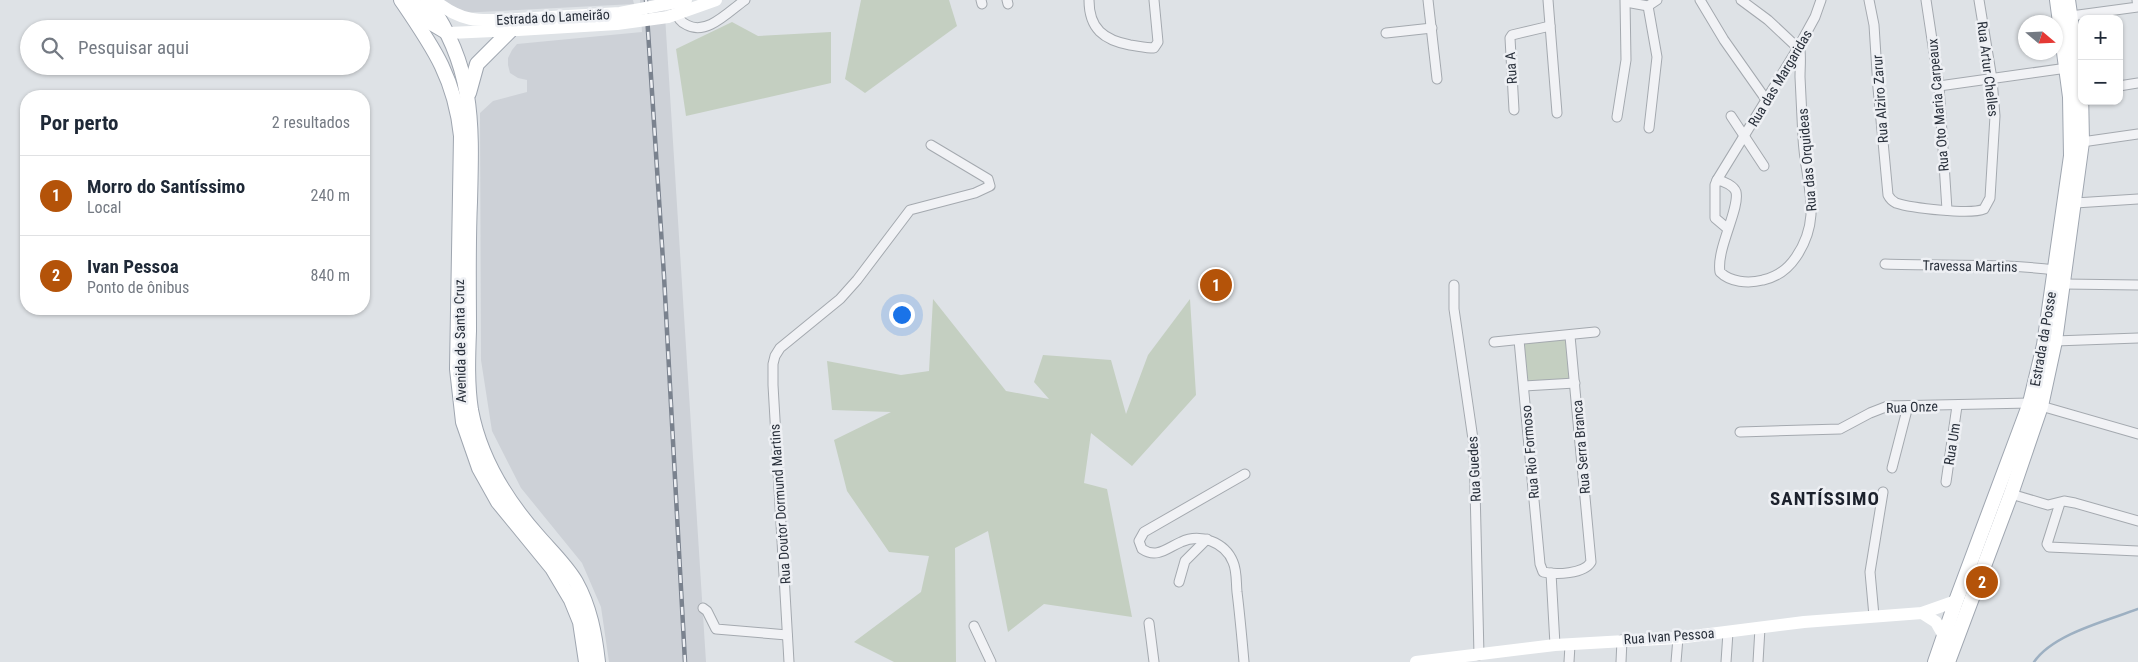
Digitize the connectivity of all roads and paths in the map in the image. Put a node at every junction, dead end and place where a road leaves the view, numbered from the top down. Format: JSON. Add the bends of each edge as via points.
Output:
{"nodes":[{"id":1,"x":402,"y":0,"type":"edge"},
{"id":2,"x":411,"y":0,"type":"edge"},
{"id":3,"x":427,"y":0,"type":"edge"},
{"id":4,"x":434,"y":0,"type":"edge"},
{"id":5,"x":678,"y":0,"type":"edge"},
{"id":6,"x":686,"y":0,"type":"edge"},
{"id":7,"x":716,"y":0,"type":"edge"},
{"id":8,"x":745,"y":0,"type":"edge"},
{"id":9,"x":1088,"y":0,"type":"edge"},
{"id":10,"x":1154,"y":0,"type":"edge"},
{"id":11,"x":1428,"y":0,"type":"edge"},
{"id":12,"x":1548,"y":0,"type":"edge"},
{"id":13,"x":1657,"y":0,"type":"edge"},
{"id":14,"x":1700,"y":0,"type":"edge"},
{"id":15,"x":1741,"y":0,"type":"edge"},
{"id":16,"x":1821,"y":0,"type":"edge"},
{"id":17,"x":1869,"y":0,"type":"edge"},
{"id":18,"x":1926,"y":0,"type":"edge"},
{"id":19,"x":1979,"y":0,"type":"edge"},
{"id":20,"x":2057,"y":0,"type":"edge"},
{"id":21,"x":2068,"y":0,"type":"edge"},
{"id":22,"x":2137,"y":0,"type":"edge"},
{"id":23,"x":1626,"y":1,"type":"edge"},
{"id":24,"x":1648,"y":6,"type":"junction"},
{"id":25,"x":2138,"y":7,"type":"edge"},
{"id":26,"x":2071,"y":16,"type":"junction"},
{"id":27,"x":1550,"y":26,"type":"junction"},
{"id":28,"x":515,"y":27,"type":"junction"},
{"id":29,"x":1432,"y":28,"type":"junction"},
{"id":30,"x":449,"y":33,"type":"junction"},
{"id":31,"x":1386,"y":33,"type":"dead end"},
{"id":32,"x":1798,"y":48,"type":"junction"},
{"id":33,"x":2067,"y":68,"type":"junction"},
{"id":34,"x":2078,"y":68,"type":"edge"},
{"id":35,"x":1437,"y":79,"type":"dead end"},
{"id":36,"x":1992,"y":79,"type":"junction"},
{"id":37,"x":2138,"y":83,"type":"edge"},
{"id":38,"x":2123,"y":85,"type":"edge"},
{"id":39,"x":1939,"y":86,"type":"junction"},
{"id":40,"x":468,"y":96,"type":"junction"},
{"id":41,"x":1767,"y":101,"type":"junction"},
{"id":42,"x":2081,"y":105,"type":"edge"},
{"id":43,"x":1514,"y":110,"type":"dead end"},
{"id":44,"x":1557,"y":113,"type":"dead end"},
{"id":45,"x":1731,"y":116,"type":"dead end"},
{"id":46,"x":1617,"y":117,"type":"dead end"},
{"id":47,"x":1648,"y":128,"type":"dead end"},
{"id":48,"x":2138,"y":134,"type":"edge"},
{"id":49,"x":1744,"y":138,"type":"junction"},
{"id":50,"x":2082,"y":142,"type":"junction"},
{"id":51,"x":931,"y":145,"type":"dead end"},
{"id":52,"x":1764,"y":166,"type":"dead end"},
{"id":53,"x":1717,"y":180,"type":"junction"},
{"id":54,"x":2138,"y":198,"type":"edge"},
{"id":55,"x":2075,"y":203,"type":"junction"},
{"id":56,"x":1946,"y":210,"type":"junction"},
{"id":57,"x":1728,"y":229,"type":"junction"},
{"id":58,"x":1885,"y":264,"type":"dead end"},
{"id":59,"x":2055,"y":270,"type":"junction"},
{"id":60,"x":2064,"y":284,"type":"junction"},
{"id":61,"x":1454,"y":285,"type":"dead end"},
{"id":62,"x":2138,"y":285,"type":"edge"},
{"id":63,"x":1595,"y":332,"type":"dead end"},
{"id":64,"x":1570,"y":336,"type":"junction"},
{"id":65,"x":2138,"y":338,"type":"edge"},
{"id":66,"x":1519,"y":340,"type":"junction"},
{"id":67,"x":2055,"y":341,"type":"junction"},
{"id":68,"x":1494,"y":342,"type":"dead end"},
{"id":69,"x":1575,"y":382,"type":"junction"},
{"id":70,"x":1524,"y":386,"type":"junction"},
{"id":71,"x":2036,"y":405,"type":"junction"},
{"id":72,"x":1908,"y":406,"type":"junction"},
{"id":73,"x":1958,"y":406,"type":"junction"},
{"id":74,"x":1740,"y":432,"type":"dead end"},
{"id":75,"x":2138,"y":434,"type":"edge"},
{"id":76,"x":1892,"y":468,"type":"dead end"},
{"id":77,"x":1245,"y":474,"type":"dead end"},
{"id":78,"x":1946,"y":482,"type":"dead end"},
{"id":79,"x":1882,"y":492,"type":"dead end"},
{"id":80,"x":2011,"y":494,"type":"junction"},
{"id":81,"x":2060,"y":503,"type":"junction"},
{"id":82,"x":2138,"y":521,"type":"edge"},
{"id":83,"x":1207,"y":539,"type":"junction"},
{"id":84,"x":2138,"y":551,"type":"edge"},
{"id":85,"x":1551,"y":573,"type":"junction"},
{"id":86,"x":1178,"y":582,"type":"dead end"},
{"id":87,"x":1956,"y":601,"type":"junction"},
{"id":88,"x":703,"y":608,"type":"dead end"},
{"id":89,"x":1922,"y":612,"type":"junction"},
{"id":90,"x":1874,"y":616,"type":"junction"},
{"id":91,"x":1149,"y":623,"type":"dead end"},
{"id":92,"x":974,"y":626,"type":"dead end"},
{"id":93,"x":1760,"y":628,"type":"junction"},
{"id":94,"x":1728,"y":632,"type":"junction"},
{"id":95,"x":787,"y":635,"type":"junction"},
{"id":96,"x":1944,"y":636,"type":"junction"},
{"id":97,"x":1678,"y":638,"type":"junction"},
{"id":98,"x":1622,"y":640,"type":"junction"},
{"id":99,"x":1570,"y":645,"type":"junction"},
{"id":100,"x":1555,"y":646,"type":"junction"},
{"id":101,"x":1479,"y":655,"type":"junction"},
{"id":102,"x":586,"y":662,"type":"edge"},
{"id":103,"x":598,"y":662,"type":"edge"},
{"id":104,"x":789,"y":662,"type":"edge"},
{"id":105,"x":991,"y":662,"type":"edge"},
{"id":106,"x":1154,"y":662,"type":"edge"},
{"id":107,"x":1244,"y":662,"type":"edge"},
{"id":108,"x":1416,"y":662,"type":"edge"},
{"id":109,"x":1569,"y":662,"type":"edge"},
{"id":110,"x":1621,"y":662,"type":"edge"},
{"id":111,"x":1676,"y":662,"type":"edge"},
{"id":112,"x":1726,"y":662,"type":"edge"},
{"id":113,"x":1758,"y":662,"type":"edge"},
{"id":114,"x":1936,"y":662,"type":"edge"},
{"id":115,"x":1948,"y":662,"type":"edge"}],
"edges":[{"from":1,"to":102,"type":"main road","name":"Avenida de Santa Cruz","via":[[442,63],[458,111],[461,136],[457,369],[466,437],[498,502],[563,583],[580,622]]},
{"from":2,"to":30,"type":"main road","via":[[433,24]]},
{"from":3,"to":30,"type":"main road","name":"Avenida de Santa Cruz"},
{"from":4,"to":28,"type":"street","name":"Estrada do Lameirão","via":[[454,15]]},
{"from":5,"to":8,"type":"street","via":[[677,16],[684,24],[699,29],[711,25]]},
{"from":6,"to":28,"type":"street","name":"Estrada do Lameirão","bridge":true,"via":[[620,13]]},
{"from":7,"to":28,"type":"street","name":"Estrada do Lameirão","bridge":true,"via":[[668,17],[617,24]]},
{"from":9,"to":10,"type":"street","via":[[1090,16],[1102,35],[1117,42],[1149,48],[1154,48],[1158,42]]},
{"from":11,"to":29,"type":"street"},
{"from":12,"to":27,"type":"street"},
{"from":13,"to":24,"type":"street"},
{"from":14,"to":41,"type":"street"},
{"from":15,"to":32,"type":"street"},
{"from":16,"to":32,"type":"street","name":"Rua das Margaridas"},
{"from":17,"to":56,"type":"street","name":"Rua Alziro Zarur","via":[[1874,25],[1887,190],[1890,198],[1902,204]]},
{"from":18,"to":39,"type":"street","name":"Rua Oto Maria Carpeaux"},
{"from":19,"to":36,"type":"street","name":"Rua Artur Chelles"},
{"from":20,"to":33,"type":"main road","name":"Estrada da Posse"},
{"from":21,"to":26,"type":"main road","name":"Estrada da Posse"},
{"from":22,"to":25,"type":"street"},
{"from":23,"to":24,"type":"street"},
{"from":23,"to":46,"type":"street","via":[[1626,60]]},
{"from":24,"to":47,"type":"street","via":[[1657,57]]},
{"from":25,"to":26,"type":"street"},
{"from":26,"to":34,"type":"main road","name":"Estrada da Posse"},
{"from":27,"to":43,"type":"street","name":"Rua A","via":[[1510,38]]},
{"from":27,"to":44,"type":"street"},
{"from":28,"to":30,"type":"street","name":"Estrada do Lameirão"},
{"from":28,"to":40,"type":"main road","via":[[478,64]]},
{"from":29,"to":31,"type":"street"},
{"from":29,"to":35,"type":"street"},
{"from":30,"to":40,"type":"main road","name":"Avenida de Santa Cruz"},
{"from":32,"to":41,"type":"street","name":"Rua das Margaridas"},
{"from":32,"to":57,"type":"street","name":"Rua das Orquideas","via":[[1801,55],[1804,151],[1812,212],[1808,235],[1784,271],[1761,281],[1746,282],[1725,277],[1720,272],[1720,256]]},
{"from":33,"to":36,"type":"street"},
{"from":33,"to":59,"type":"main road","name":"Estrada da Posse","via":[[2071,156]]},
{"from":36,"to":39,"type":"street"},
{"from":36,"to":56,"type":"street","name":"Rua Artur Chelles","via":[[1995,140],[1990,198],[1980,211]]},
{"from":37,"to":38,"type":"street"},
{"from":39,"to":56,"type":"street","name":"Rua Oto Maria Carpeaux"},
{"from":40,"to":103,"type":"main road","name":"Avenida de Santa Cruz","via":[[472,149],[468,362],[471,410],[482,448],[502,488],[577,584],[590,615]]},
{"from":41,"to":49,"type":"street","name":"Rua das Margaridas"},
{"from":42,"to":50,"type":"main road","name":"Estrada da Posse"},
{"from":45,"to":49,"type":"street"},
{"from":48,"to":50,"type":"street"},
{"from":49,"to":52,"type":"street"},
{"from":49,"to":53,"type":"street","name":"Rua das Margaridas"},
{"from":50,"to":55,"type":"main road","name":"Estrada da Posse"},
{"from":51,"to":95,"type":"street","name":"Rua Doutor Dormund Martins","via":[[988,179],[990,186],[910,210],[846,293],[780,348],[775,356],[772,378]]},
{"from":53,"to":57,"type":"street","via":[[1715,218]]},
{"from":53,"to":57,"type":"street","name":"Rua das Orquideas","via":[[1730,185],[1736,194]]},
{"from":54,"to":55,"type":"street"},
{"from":55,"to":60,"type":"main road","name":"Estrada da Posse"},
{"from":58,"to":59,"type":"street","name":"Travessa Martins","via":[[1992,265]]},
{"from":59,"to":71,"type":"main road","name":"Estrada da Posse"},
{"from":60,"to":62,"type":"street"},
{"from":60,"to":67,"type":"main road","name":"Estrada da Posse"},
{"from":61,"to":101,"type":"street","name":"Rua Guedes","via":[[1454,309],[1474,446]]},
{"from":63,"to":64,"type":"street"},
{"from":64,"to":66,"type":"street"},
{"from":64,"to":69,"type":"street","name":"Rua Serra Branca"},
{"from":65,"to":67,"type":"street"},
{"from":66,"to":68,"type":"street"},
{"from":66,"to":70,"type":"street","name":"Rua Rio Formoso"},
{"from":67,"to":71,"type":"main road","name":"Estrada da Posse"},
{"from":69,"to":70,"type":"street"},
{"from":69,"to":85,"type":"street","name":"Rua Serra Branca","via":[[1591,558],[1590,565],[1582,570]]},
{"from":70,"to":85,"type":"street","name":"Rua Rio Formoso","via":[[1540,564],[1543,572]]},
{"from":71,"to":73,"type":"street","name":"Rua Onze"},
{"from":71,"to":75,"type":"street","name":"Estrada da Posse"},
{"from":71,"to":80,"type":"main road","name":"Estrada da Posse"},
{"from":71,"to":87,"type":"main road","name":"Estrada da Posse"},
{"from":72,"to":73,"type":"street","name":"Rua Onze"},
{"from":72,"to":74,"type":"street","name":"Rua Onze","via":[[1881,408],[1846,427],[1832,430]]},
{"from":72,"to":76,"type":"street"},
{"from":73,"to":78,"type":"street","name":"Rua Um"},
{"from":77,"to":83,"type":"street","via":[[1144,532],[1140,541],[1142,549],[1157,554],[1188,539]]},
{"from":79,"to":90,"type":"street","via":[[1870,572]]},
{"from":80,"to":81,"type":"street","via":[[2048,505]]},
{"from":80,"to":115,"type":"main road","name":"Estrada da Posse"},
{"from":81,"to":82,"type":"street","via":[[2075,503]]},
{"from":81,"to":84,"type":"street","via":[[2046,544],[2049,547]]},
{"from":83,"to":86,"type":"street","via":[[1185,561]]},
{"from":83,"to":107,"type":"street","via":[[1227,553],[1235,568]]},
{"from":85,"to":100,"type":"street"},
{"from":87,"to":89,"type":"street","name":"Rua Ivan Pessoa"},
{"from":87,"to":96,"type":"main road","name":"Estrada da Posse"},
{"from":88,"to":95,"type":"street","via":[[716,628]]},
{"from":89,"to":90,"type":"street","name":"Rua Ivan Pessoa"},
{"from":89,"to":96,"type":"street","via":[[1936,622]]},
{"from":90,"to":93,"type":"street","name":"Rua Ivan Pessoa"},
{"from":91,"to":106,"type":"street"},
{"from":92,"to":105,"type":"street"},
{"from":93,"to":94,"type":"street","name":"Rua Ivan Pessoa"},
{"from":93,"to":113,"type":"street"},
{"from":94,"to":97,"type":"street","name":"Rua Ivan Pessoa"},
{"from":94,"to":112,"type":"street"},
{"from":95,"to":104,"type":"street","name":"Rua Doutor Dormund Martins"},
{"from":96,"to":114,"type":"main road","name":"Estrada da Posse"},
{"from":97,"to":98,"type":"street","name":"Rua Ivan Pessoa"},
{"from":97,"to":111,"type":"street"},
{"from":98,"to":99,"type":"street","name":"Rua Ivan Pessoa"},
{"from":98,"to":110,"type":"street"},
{"from":99,"to":100,"type":"street","name":"Rua Ivan Pessoa"},
{"from":99,"to":109,"type":"street"},
{"from":100,"to":101,"type":"street","name":"Rua Ivan Pessoa"},
{"from":101,"to":108,"type":"street","name":"Rua Ivan Pessoa"}]}
